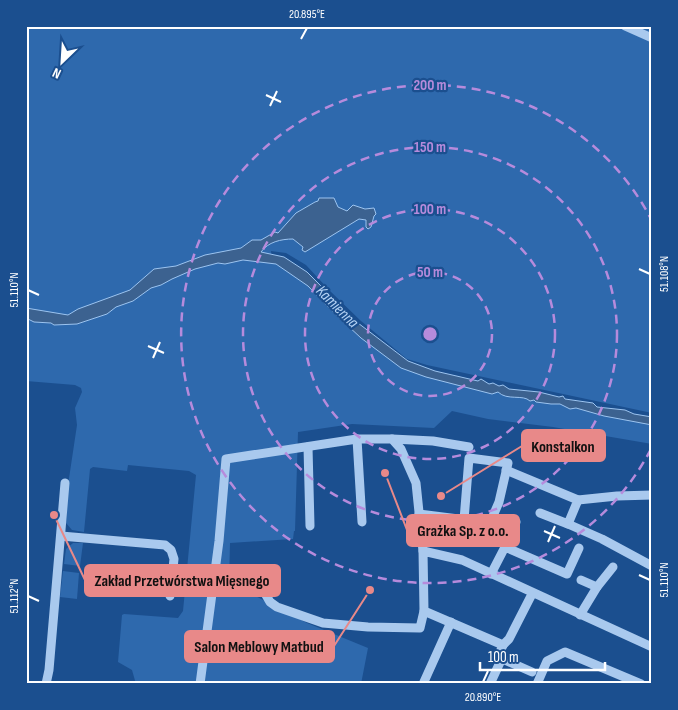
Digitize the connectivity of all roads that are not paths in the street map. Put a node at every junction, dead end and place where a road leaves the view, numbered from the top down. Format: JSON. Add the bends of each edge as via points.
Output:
{"nodes":[{"id":1,"x":626,"y":26,"type":"edge"},
{"id":2,"x":652,"y":38,"type":"edge"},
{"id":3,"x":357,"y":439,"type":"junction"},
{"id":4,"x":392,"y":439,"type":"junction"},
{"id":5,"x":308,"y":447,"type":"junction"},
{"id":6,"x":469,"y":447,"type":"dead end"},
{"id":7,"x":506,"y":470,"type":"junction"},
{"id":8,"x":66,"y":483,"type":"dead end"},
{"id":9,"x":652,"y":495,"type":"edge"},
{"id":10,"x":578,"y":500,"type":"junction"},
{"id":11,"x":540,"y":513,"type":"dead end"},
{"id":12,"x":419,"y":514,"type":"junction"},
{"id":13,"x":464,"y":520,"type":"junction"},
{"id":14,"x":362,"y":522,"type":"dead end"},
{"id":15,"x":516,"y":522,"type":"dead end"},
{"id":16,"x":568,"y":524,"type":"junction"},
{"id":17,"x":310,"y":526,"type":"dead end"},
{"id":18,"x":61,"y":536,"type":"junction"},
{"id":19,"x":505,"y":547,"type":"junction"},
{"id":20,"x":579,"y":548,"type":"dead end"},
{"id":21,"x":423,"y":551,"type":"junction"},
{"id":22,"x":652,"y":566,"type":"edge"},
{"id":23,"x":613,"y":567,"type":"dead end"},
{"id":24,"x":491,"y":574,"type":"junction"},
{"id":25,"x":149,"y":578,"type":"dead end"},
{"id":26,"x":581,"y":580,"type":"dead end"},
{"id":27,"x":171,"y":581,"type":"junction"},
{"id":28,"x":259,"y":583,"type":"dead end"},
{"id":29,"x":597,"y":587,"type":"junction"},
{"id":30,"x":532,"y":594,"type":"junction"},
{"id":31,"x":170,"y":596,"type":"dead end"},
{"id":32,"x":424,"y":611,"type":"junction"},
{"id":33,"x":580,"y":615,"type":"junction"},
{"id":34,"x":451,"y":622,"type":"junction"},
{"id":35,"x":503,"y":645,"type":"junction"},
{"id":36,"x":652,"y":647,"type":"edge"},
{"id":37,"x":502,"y":658,"type":"junction"},
{"id":38,"x":532,"y":672,"type":"dead end"},
{"id":39,"x":46,"y":684,"type":"edge"},
{"id":40,"x":200,"y":684,"type":"edge"},
{"id":41,"x":423,"y":684,"type":"edge"},
{"id":42,"x":490,"y":684,"type":"edge"},
{"id":43,"x":536,"y":684,"type":"edge"},
{"id":44,"x":641,"y":684,"type":"edge"}],
"edges":[{"from":1,"to":2,"type":"street"},
{"from":3,"to":4,"type":"street"},
{"from":3,"to":5,"type":"street"},
{"from":3,"to":14,"type":"street"},
{"from":4,"to":6,"type":"street"},
{"from":4,"to":12,"type":"street","via":[[401,449],[416,483]]},
{"from":5,"to":17,"type":"street"},
{"from":5,"to":40,"type":"street","via":[[226,459]]},
{"from":7,"to":10,"type":"street"},
{"from":7,"to":13,"type":"street","via":[[499,502],[490,523]]},
{"from":7,"to":13,"type":"street","via":[[508,463],[469,458]]},
{"from":8,"to":18,"type":"street"},
{"from":9,"to":10,"type":"street"},
{"from":10,"to":16,"type":"street"},
{"from":11,"to":16,"type":"street"},
{"from":12,"to":13,"type":"street"},
{"from":12,"to":21,"type":"street"},
{"from":15,"to":19,"type":"street"},
{"from":16,"to":22,"type":"street"},
{"from":18,"to":27,"type":"street","via":[[165,545],[173,555]]},
{"from":18,"to":39,"type":"street"},
{"from":19,"to":20,"type":"street","via":[[567,574]]},
{"from":19,"to":24,"type":"street"},
{"from":21,"to":24,"type":"street","via":[[450,556]]},
{"from":21,"to":32,"type":"street"},
{"from":23,"to":29,"type":"street"},
{"from":24,"to":30,"type":"street"},
{"from":25,"to":27,"type":"street"},
{"from":26,"to":29,"type":"street"},
{"from":27,"to":31,"type":"street"},
{"from":28,"to":32,"type":"street","via":[[270,602],[277,607],[323,622],[420,628]]},
{"from":29,"to":33,"type":"street"},
{"from":30,"to":33,"type":"street"},
{"from":30,"to":35,"type":"street","via":[[510,640]]},
{"from":32,"to":34,"type":"street"},
{"from":33,"to":36,"type":"street"},
{"from":34,"to":35,"type":"street"},
{"from":34,"to":41,"type":"street"},
{"from":35,"to":37,"type":"street","via":[[498,656]]},
{"from":37,"to":38,"type":"street"},
{"from":37,"to":42,"type":"street"},
{"from":43,"to":44,"type":"street","via":[[546,661],[565,652]]}]}
